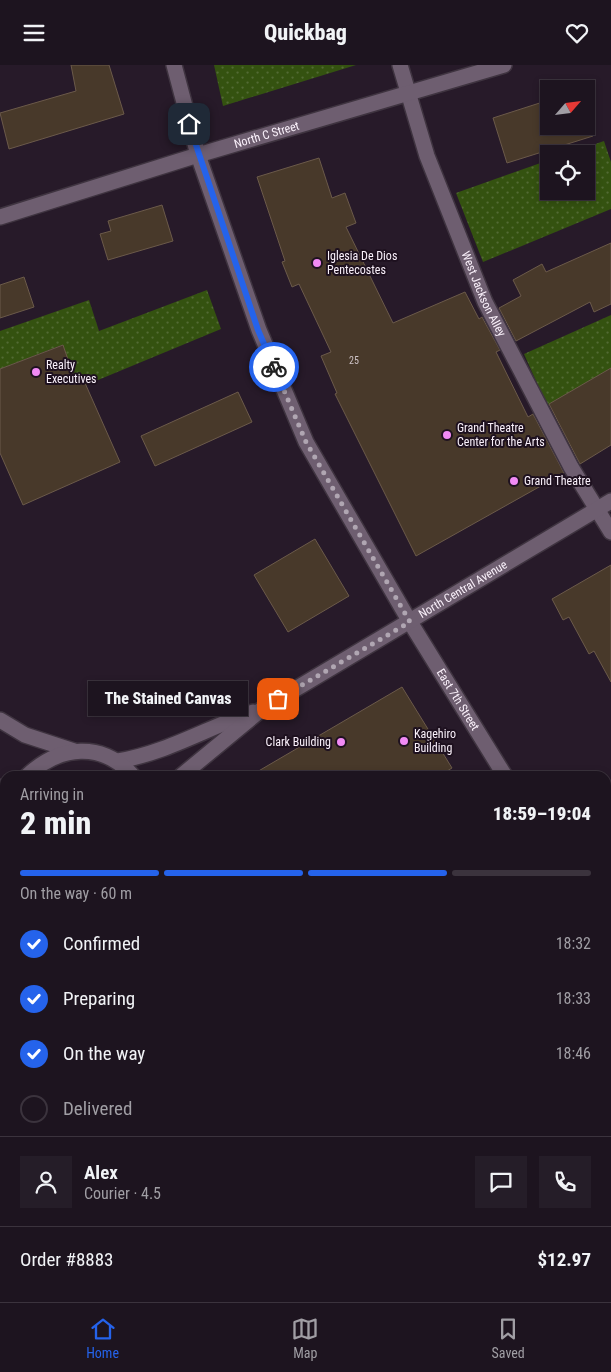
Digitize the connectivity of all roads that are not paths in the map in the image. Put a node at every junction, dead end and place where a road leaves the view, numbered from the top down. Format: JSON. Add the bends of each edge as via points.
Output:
{"nodes":[{"id":1,"x":174,"y":65,"type":"edge"},
{"id":2,"x":400,"y":65,"type":"edge"},
{"id":3,"x":504,"y":65,"type":"edge"},
{"id":4,"x":408,"y":92,"type":"junction"},
{"id":5,"x":198,"y":155,"type":"junction"},
{"id":6,"x":0,"y":217,"type":"edge"},
{"id":7,"x":611,"y":501,"type":"edge"},
{"id":8,"x":597,"y":509,"type":"junction"},
{"id":9,"x":611,"y":532,"type":"edge"},
{"id":10,"x":410,"y":622,"type":"junction"},
{"id":11,"x":262,"y":709,"type":"junction"},
{"id":12,"x":0,"y":720,"type":"edge"},
{"id":13,"x":76,"y":751,"type":"junction"},
{"id":14,"x":118,"y":761,"type":"junction"},
{"id":15,"x":33,"y":771,"type":"edge"},
{"id":16,"x":128,"y":771,"type":"edge"},
{"id":17,"x":187,"y":771,"type":"edge"},
{"id":18,"x":502,"y":771,"type":"edge"}],
"edges":[{"from":1,"to":5,"type":"street","name":"East 7th Street"},
{"from":2,"to":4,"type":"street","name":"West Jackson Alley"},
{"from":3,"to":4,"type":"street","name":"North C Street"},
{"from":4,"to":5,"type":"street","name":"North C Street"},
{"from":4,"to":8,"type":"street","name":"West Jackson Alley","via":[[427,156],[485,302],[571,467]]},
{"from":5,"to":6,"type":"street","name":"North C Street"},
{"from":5,"to":10,"type":"street","name":"East 7th Street","via":[[258,330],[306,442]]},
{"from":7,"to":8,"type":"street","name":"North Central Avenue"},
{"from":8,"to":9,"type":"street","name":"West Jackson Alley"},
{"from":8,"to":10,"type":"street","name":"North Central Avenue"},
{"from":10,"to":11,"type":"street","name":"North Central Avenue"},
{"from":10,"to":18,"type":"street","name":"East 7th Street"},
{"from":11,"to":14,"type":"street","name":"North Central Avenue","via":[[217,725],[168,749]]},
{"from":11,"to":17,"type":"street","name":"North Central Avenue"},
{"from":12,"to":13,"type":"street","via":[[25,735]]},
{"from":13,"to":14,"type":"street","via":[[98,753]]},
{"from":13,"to":15,"type":"street","via":[[49,759]]},
{"from":14,"to":16,"type":"street"}]}
